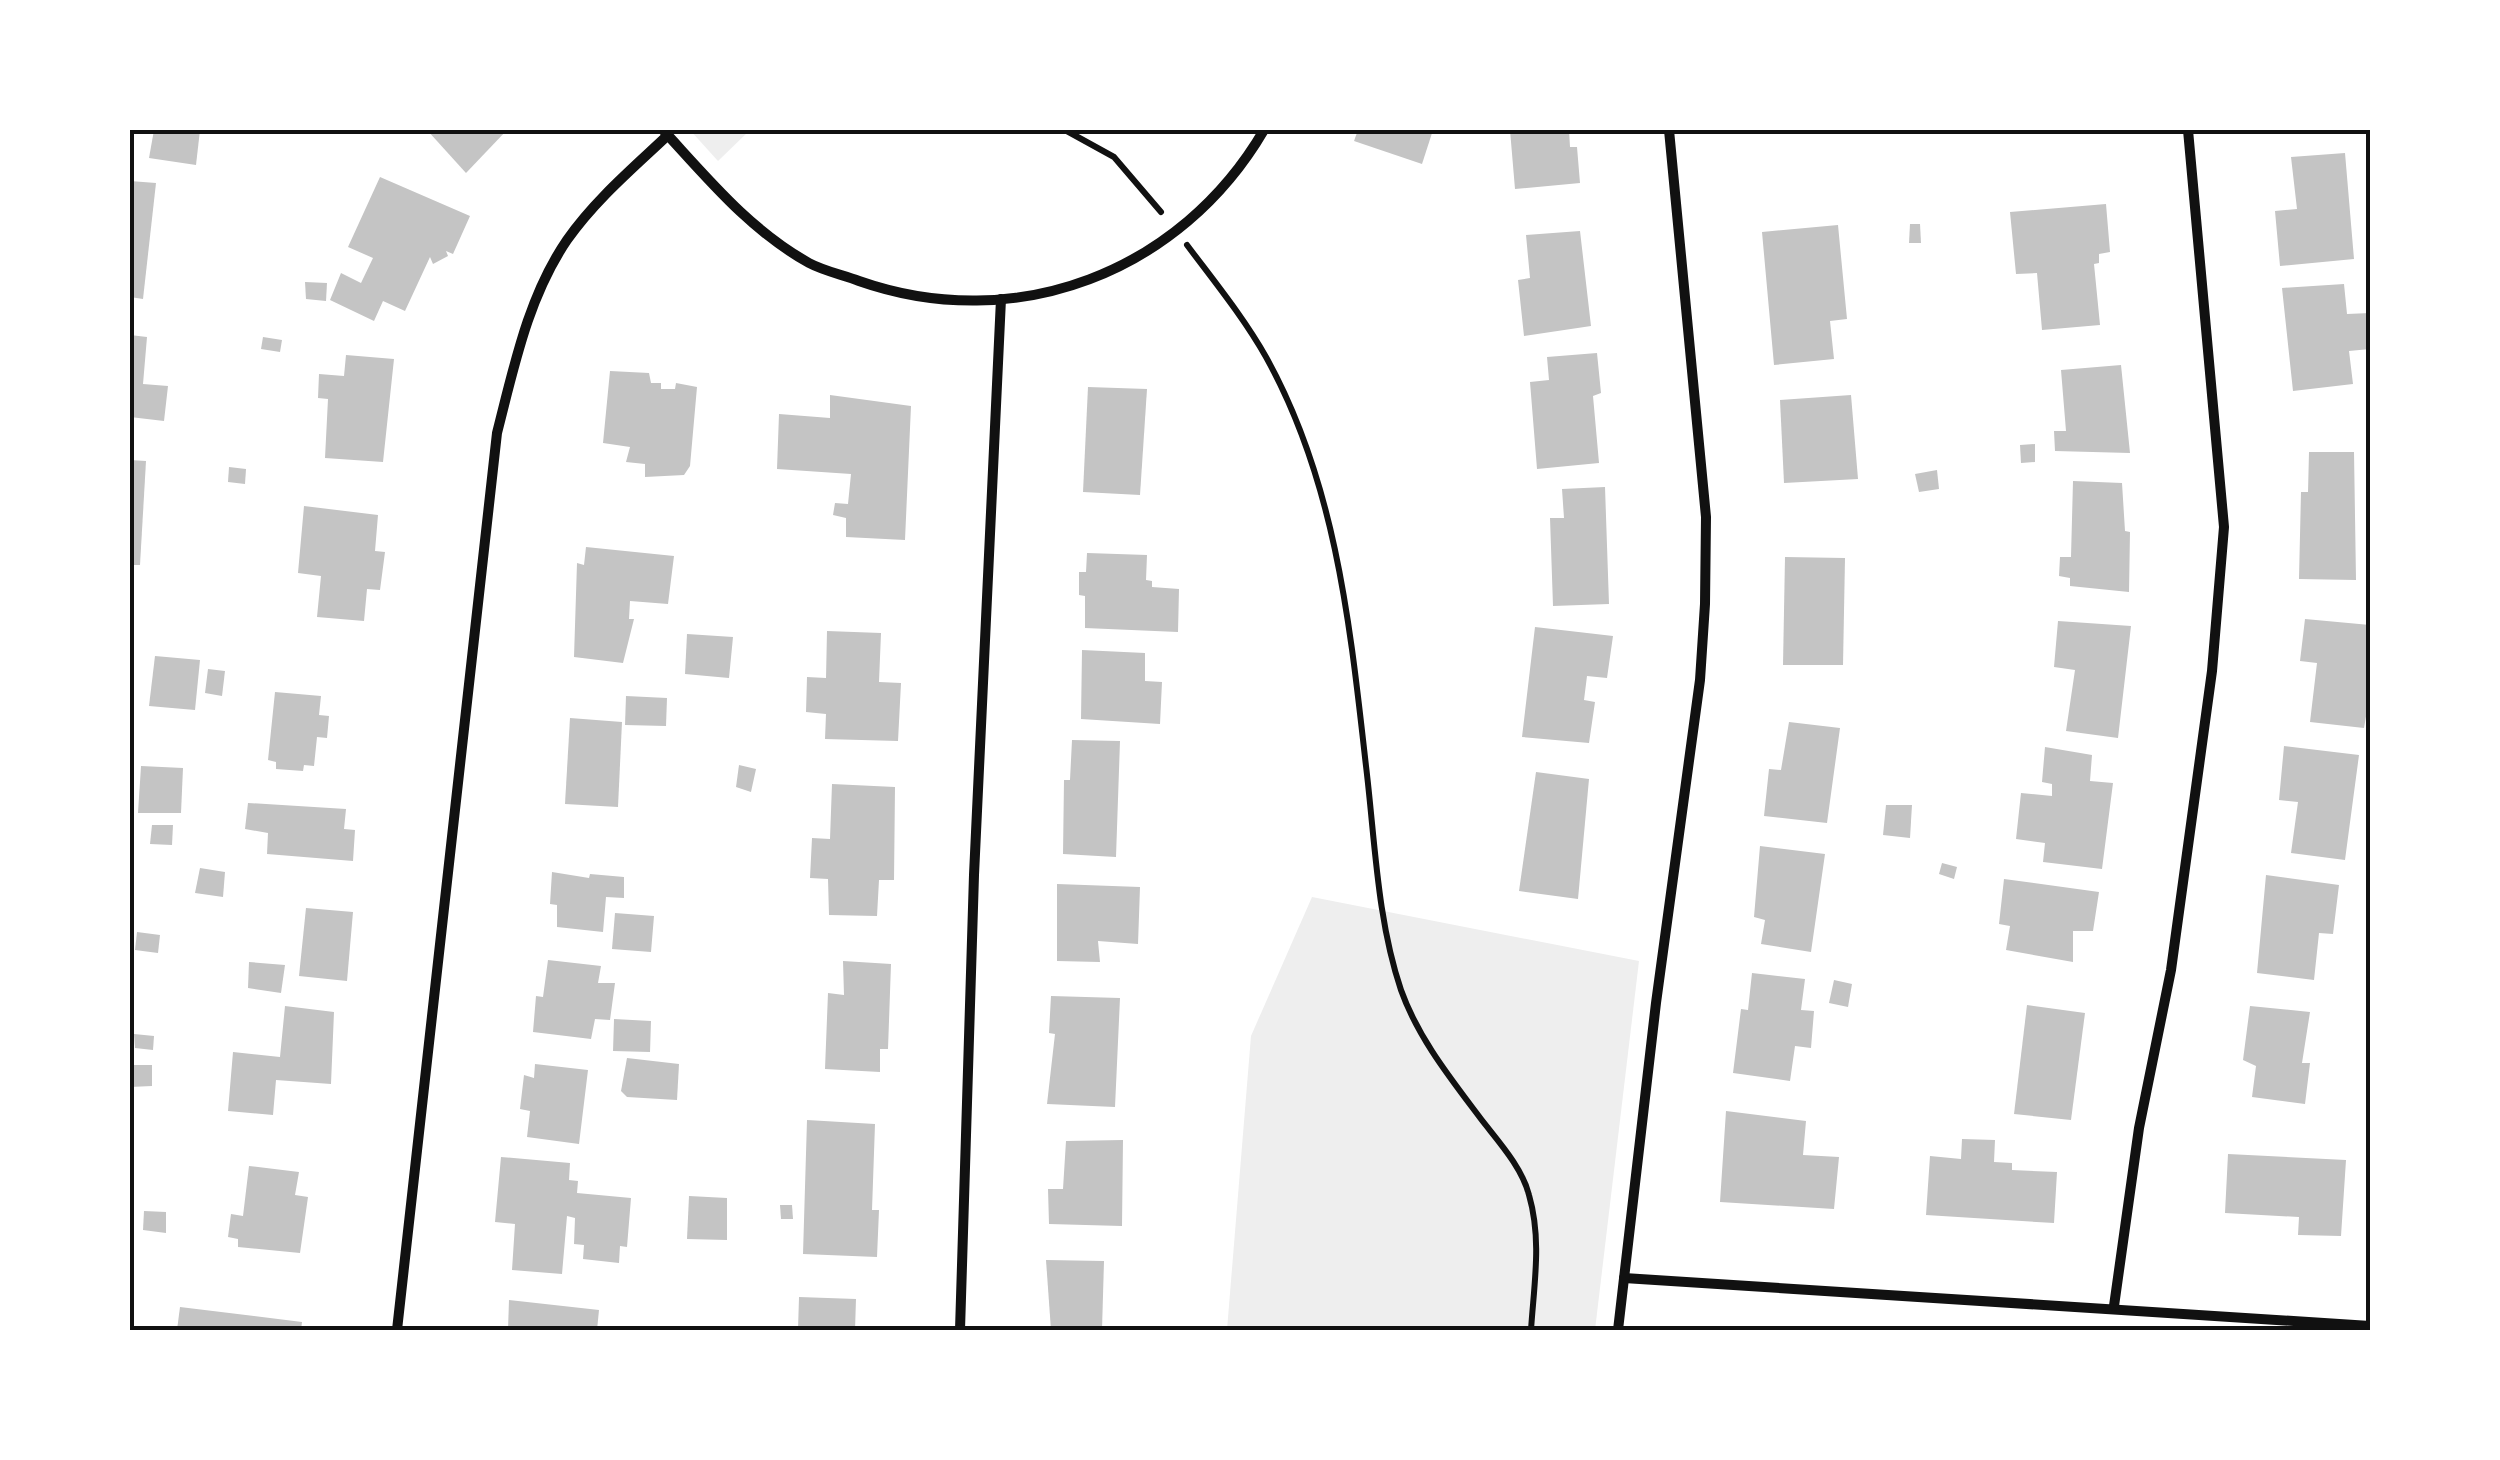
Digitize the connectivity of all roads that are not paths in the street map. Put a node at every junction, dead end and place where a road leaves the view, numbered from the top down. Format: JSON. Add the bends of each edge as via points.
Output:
{"nodes":[{"id":1,"x":1264,"y":130,"type":"edge"},
{"id":2,"x":1668,"y":130,"type":"edge"},
{"id":3,"x":2188,"y":130,"type":"edge"},
{"id":4,"x":666,"y":132,"type":"edge"},
{"id":5,"x":1001,"y":300,"type":"junction"},
{"id":6,"x":1624,"y":1278,"type":"junction"},
{"id":7,"x":2114,"y":1306,"type":"junction"},
{"id":8,"x":2370,"y":1326,"type":"edge"},
{"id":9,"x":397,"y":1330,"type":"edge"},
{"id":10,"x":960,"y":1330,"type":"edge"},
{"id":11,"x":1618,"y":1330,"type":"edge"}],
"edges":[{"from":1,"to":5,"type":"street","via":[[1241,170],[1176,230],[1093,279],[1036,298]]},
{"from":2,"to":6,"type":"street","via":[[1706,517],[1705,604]]},
{"from":3,"to":7,"type":"street","via":[[2224,528],[2174,951],[2139,1128]]},
{"from":4,"to":5,"type":"street","via":[[748,222],[811,264],[894,293]]},
{"from":4,"to":9,"type":"street","via":[[566,241],[533,303],[497,433]]},
{"from":5,"to":10,"type":"street"},
{"from":6,"to":7,"type":"street"},
{"from":6,"to":11,"type":"street"},
{"from":7,"to":8,"type":"street"}]}
